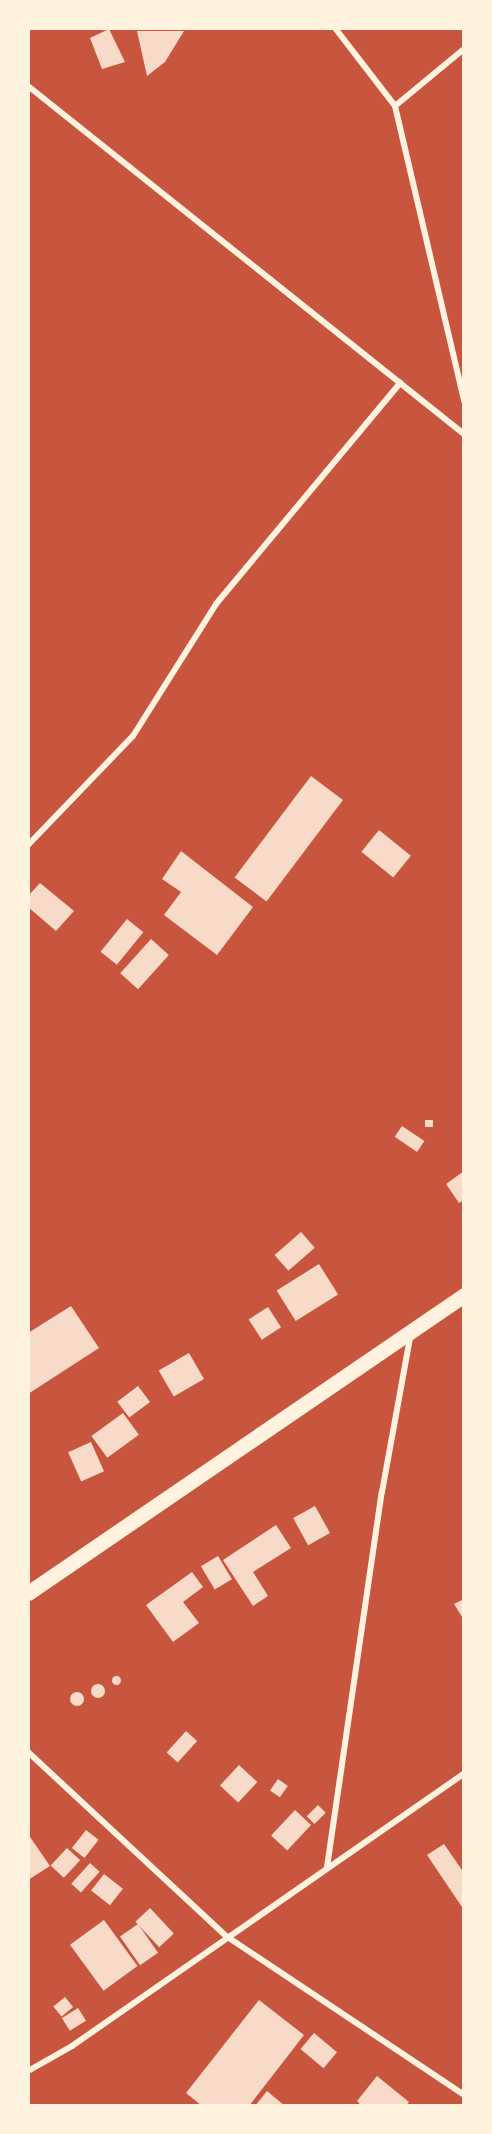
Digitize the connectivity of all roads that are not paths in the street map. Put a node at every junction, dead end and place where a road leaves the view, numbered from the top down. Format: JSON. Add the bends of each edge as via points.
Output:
{"nodes":[{"id":1,"x":335,"y":28,"type":"edge"},
{"id":2,"x":464,"y":49,"type":"edge"},
{"id":3,"x":28,"y":86,"type":"edge"},
{"id":4,"x":395,"y":106,"type":"junction"},
{"id":5,"x":400,"y":383,"type":"junction"},
{"id":6,"x":464,"y":401,"type":"edge"},
{"id":7,"x":464,"y":434,"type":"edge"},
{"id":8,"x":28,"y":845,"type":"edge"},
{"id":9,"x":464,"y":1295,"type":"edge"},
{"id":10,"x":412,"y":1330,"type":"junction"},
{"id":11,"x":28,"y":1593,"type":"edge"},
{"id":12,"x":28,"y":1752,"type":"edge"},
{"id":13,"x":464,"y":1774,"type":"edge"},
{"id":14,"x":327,"y":1867,"type":"junction"},
{"id":15,"x":226,"y":1936,"type":"junction"},
{"id":16,"x":28,"y":2071,"type":"edge"},
{"id":17,"x":464,"y":2095,"type":"edge"}],
"edges":[{"from":1,"to":4,"type":"street"},
{"from":2,"to":4,"type":"street"},
{"from":3,"to":5,"type":"street"},
{"from":4,"to":6,"type":"street"},
{"from":5,"to":7,"type":"street"},
{"from":5,"to":8,"type":"street","via":[[216,604],[133,736]]},
{"from":9,"to":10,"type":"main road"},
{"from":10,"to":11,"type":"main road","via":[[323,1395]]},
{"from":10,"to":14,"type":"street","via":[[382,1492]]},
{"from":12,"to":15,"type":"street"},
{"from":13,"to":14,"type":"street"},
{"from":14,"to":15,"type":"street"},
{"from":15,"to":16,"type":"street","via":[[72,2046]]},
{"from":15,"to":17,"type":"street"}]}
